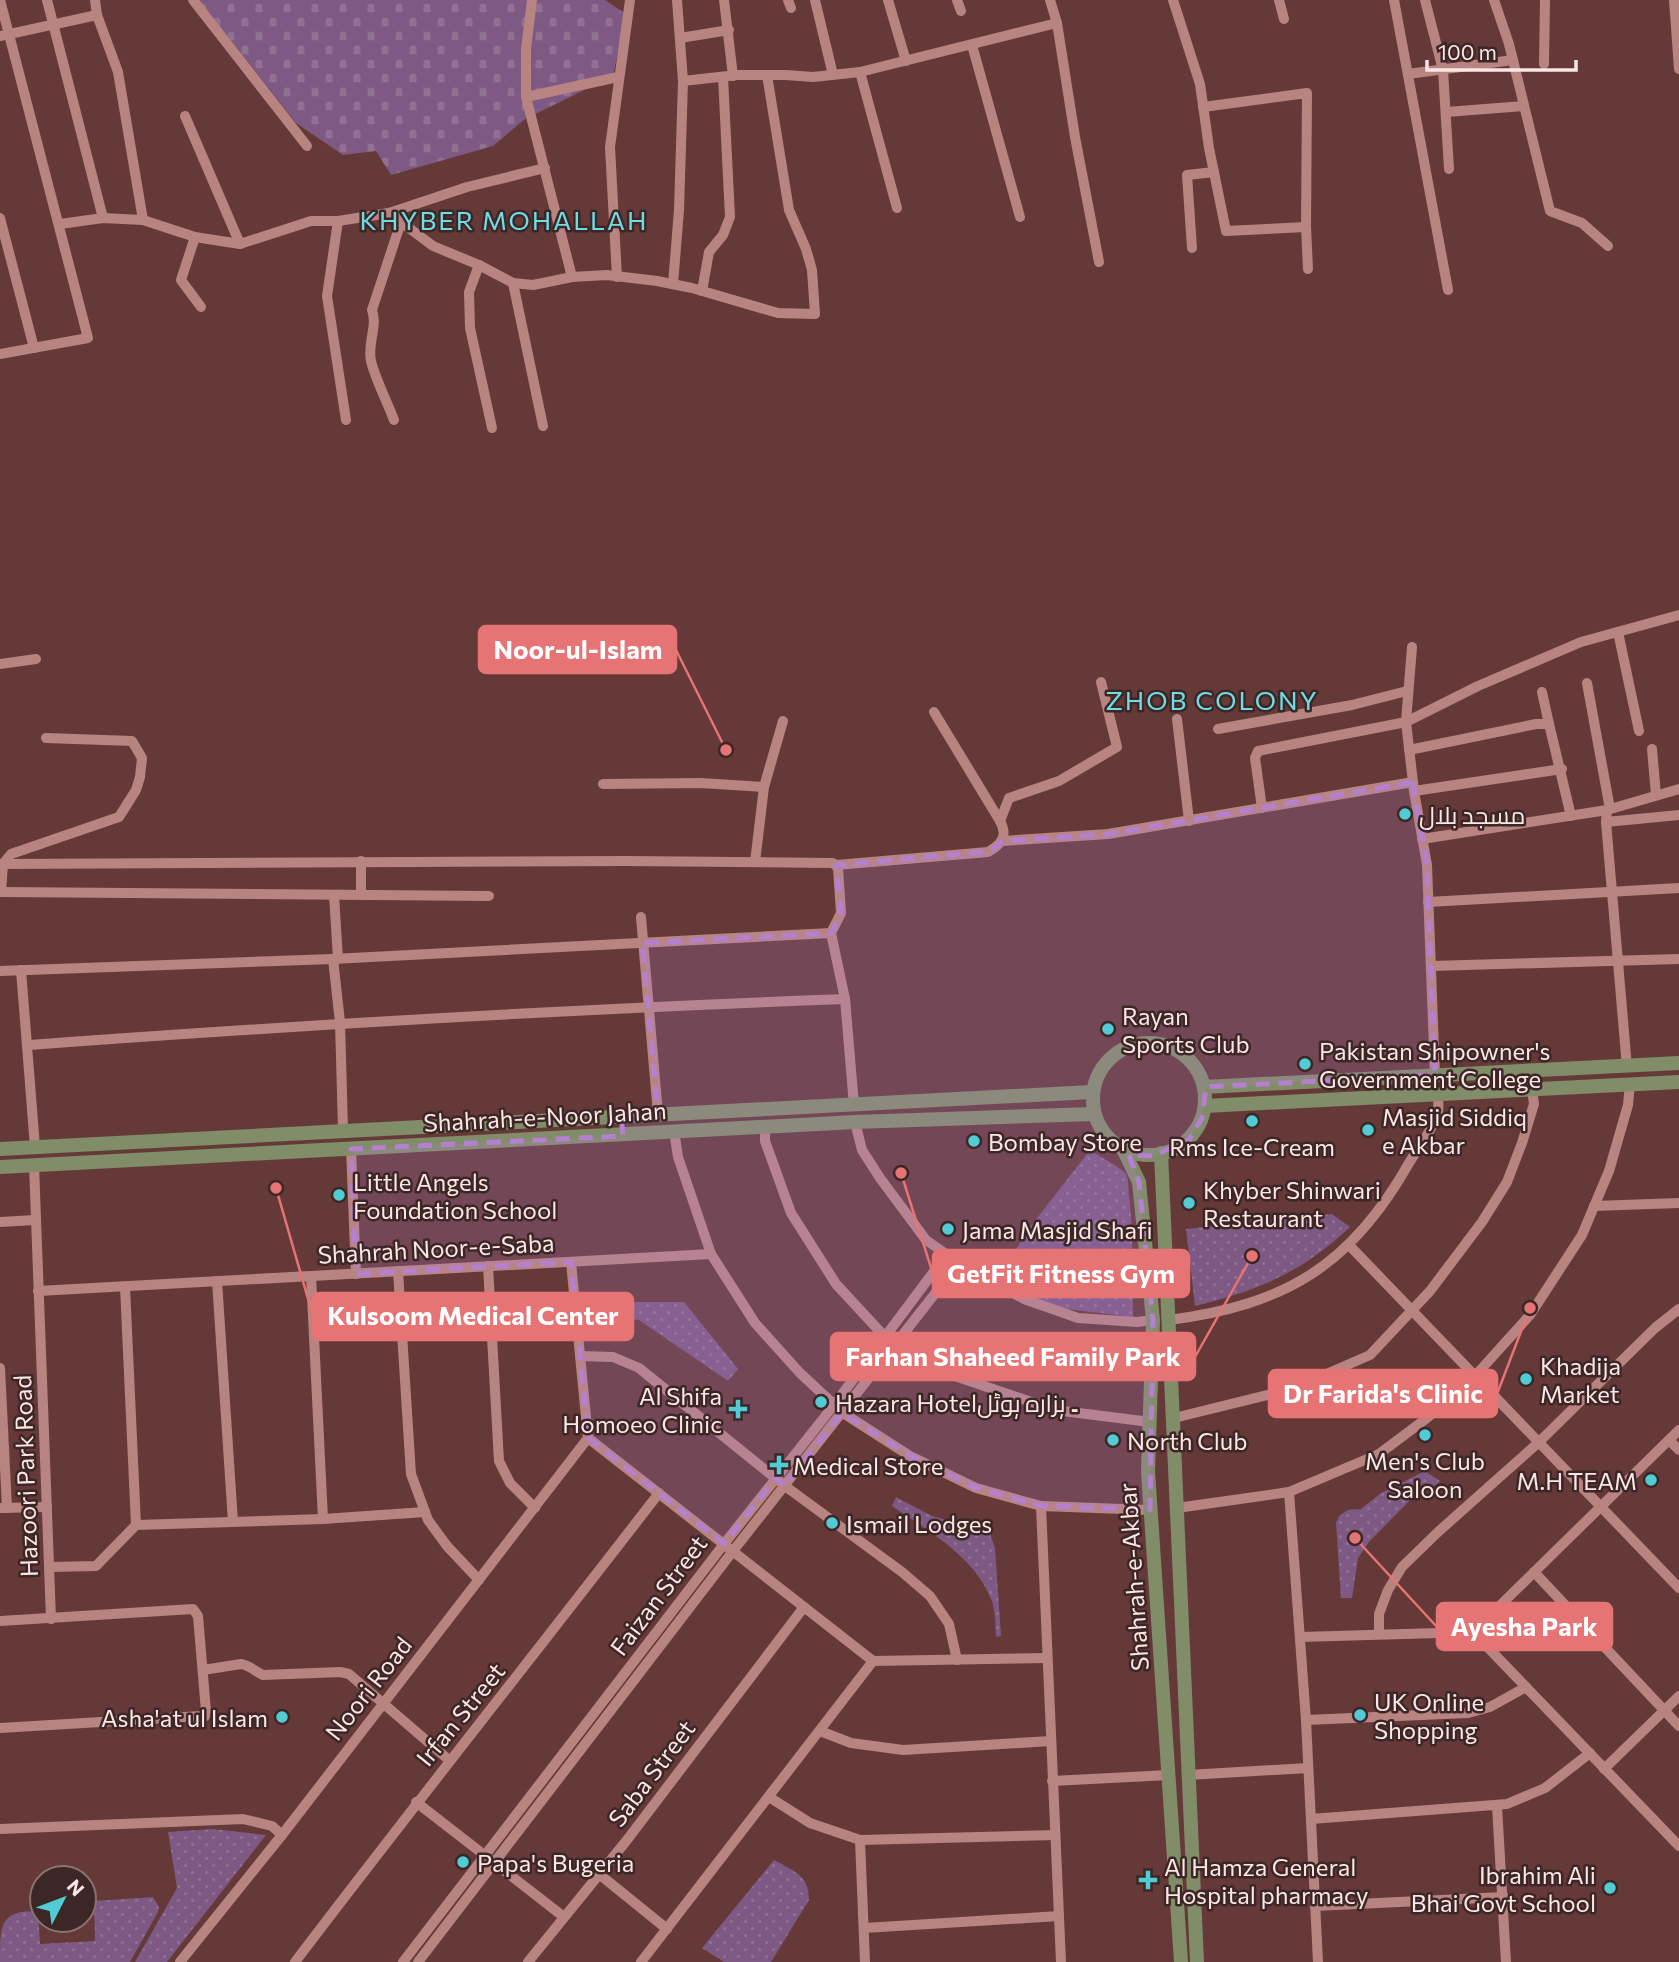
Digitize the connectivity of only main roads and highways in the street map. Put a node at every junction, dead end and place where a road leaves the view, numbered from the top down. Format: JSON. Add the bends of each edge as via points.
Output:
{"nodes":[{"id":1,"x":1679,"y":1063,"type":"edge"},
{"id":2,"x":1679,"y":1082,"type":"edge"},
{"id":3,"x":1204,"y":1087,"type":"junction"},
{"id":4,"x":1092,"y":1092,"type":"junction"},
{"id":5,"x":1205,"y":1106,"type":"junction"},
{"id":6,"x":1094,"y":1114,"type":"junction"},
{"id":7,"x":621,"y":1116,"type":"junction"},
{"id":8,"x":623,"y":1136,"type":"junction"},
{"id":9,"x":177,"y":1139,"type":"junction"},
{"id":10,"x":0,"y":1149,"type":"edge"},
{"id":11,"x":1124,"y":1151,"type":"junction"},
{"id":12,"x":1161,"y":1153,"type":"junction"},
{"id":13,"x":178,"y":1158,"type":"junction"},
{"id":14,"x":0,"y":1167,"type":"edge"},
{"id":15,"x":1181,"y":1962,"type":"edge"},
{"id":16,"x":1197,"y":1962,"type":"edge"}],
"edges":[{"from":1,"to":3,"type":"main road"},
{"from":2,"to":5,"type":"main road"},
{"from":3,"to":4,"type":"main road","via":[[1189,1060],[1163,1045],[1148,1043],[1113,1055],[1093,1080]]},
{"from":3,"to":5,"type":"main road"},
{"from":4,"to":6,"type":"main road"},
{"from":4,"to":7,"type":"main road","name":"Shahrah-e-Noor Jahan"},
{"from":5,"to":12,"type":"main road","via":[[1189,1140]]},
{"from":6,"to":8,"type":"main road","name":"Shahrah-e-Noor Jahan"},
{"from":6,"to":11,"type":"main road","via":[[1109,1139]]},
{"from":7,"to":8,"type":"main road"},
{"from":7,"to":9,"type":"main road","name":"Shahrah-e-Noor Jahan"},
{"from":8,"to":13,"type":"main road","name":"Shahrah-e-Noor Jahan"},
{"from":9,"to":10,"type":"main road","name":"Shahrah-e-Noor Jahan"},
{"from":9,"to":13,"type":"main road"},
{"from":11,"to":12,"type":"main road"},
{"from":11,"to":15,"type":"main road","name":"Shahrah-e-Akbar","via":[[1139,1182],[1153,1320],[1148,1471]]},
{"from":12,"to":16,"type":"main road","name":"Shahrah-e-Akbar"},
{"from":13,"to":14,"type":"main road","name":"Shahrah-e-Noor Jahan"}]}
